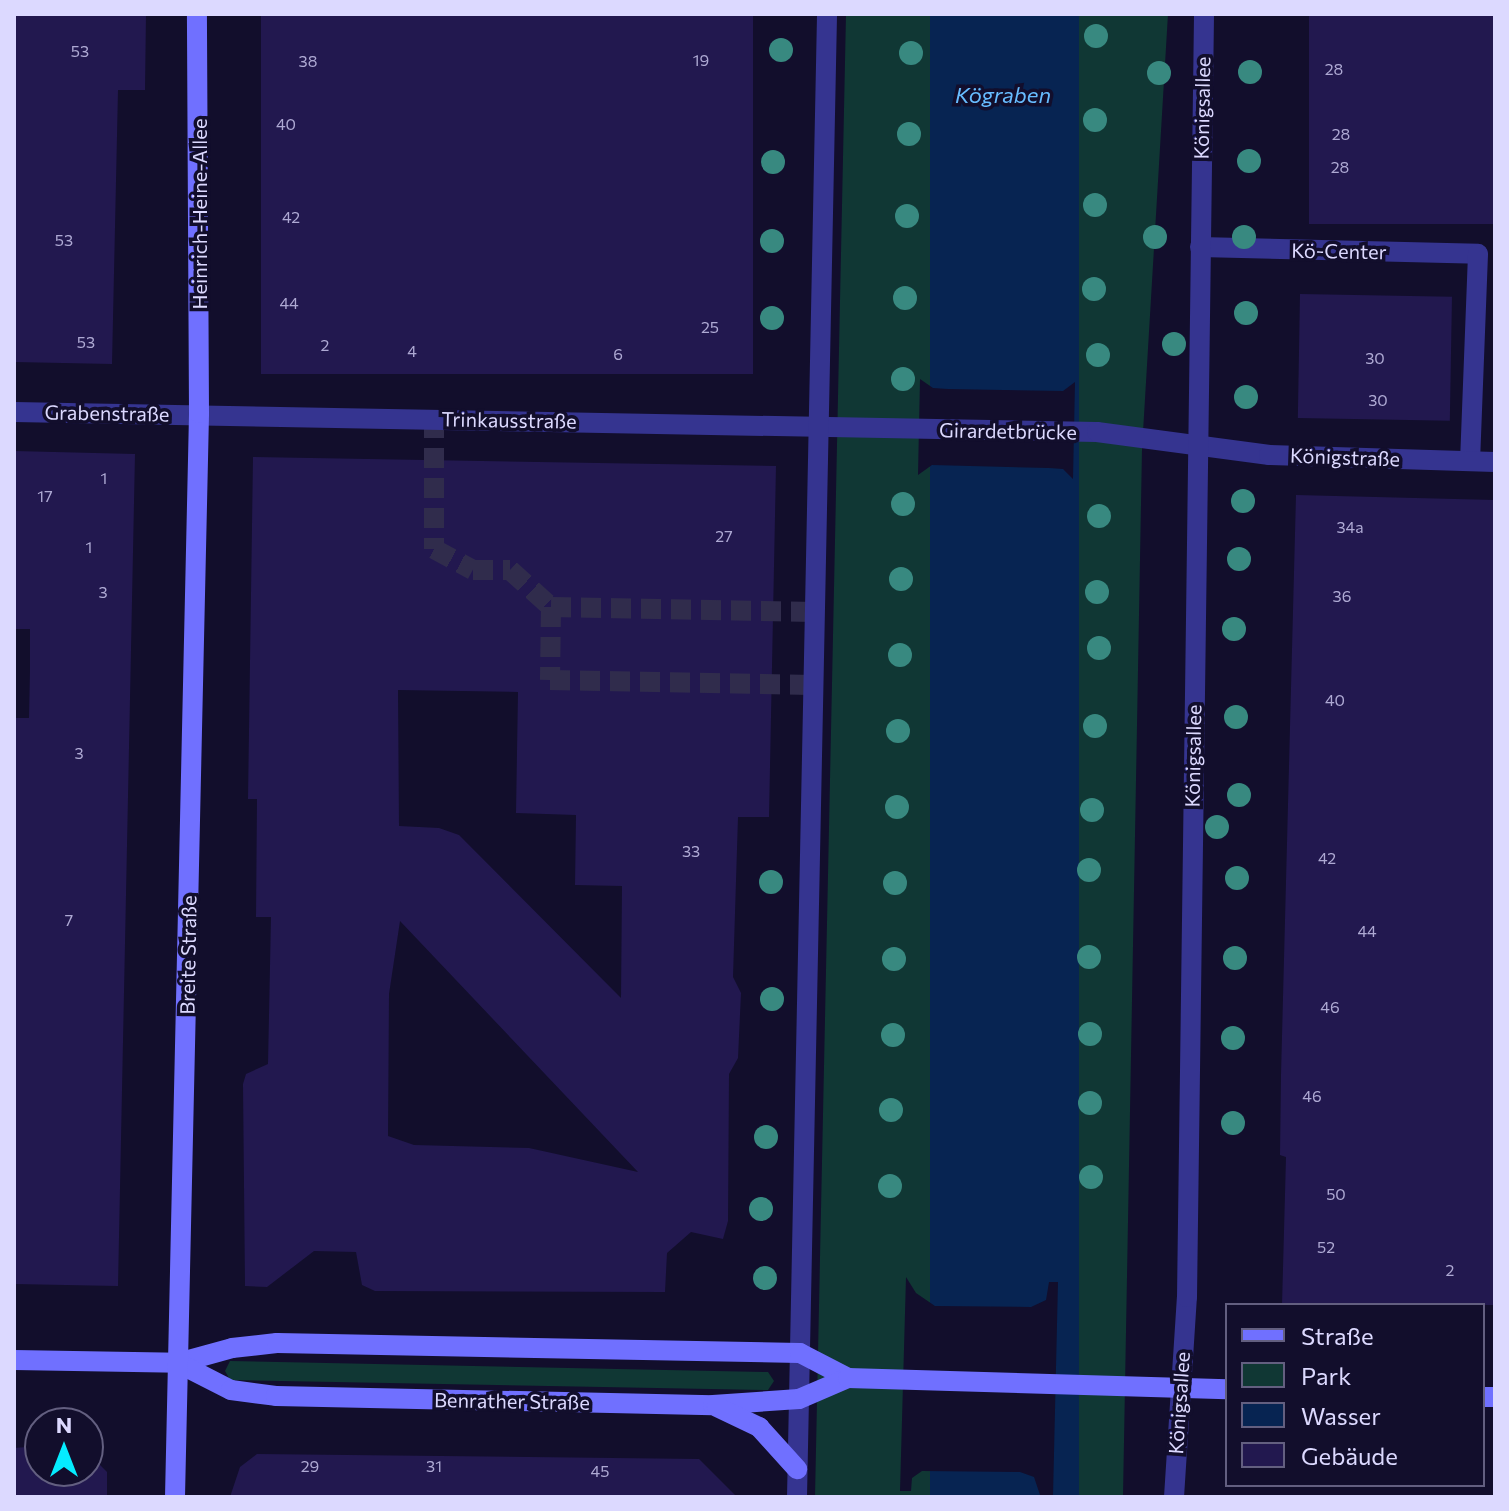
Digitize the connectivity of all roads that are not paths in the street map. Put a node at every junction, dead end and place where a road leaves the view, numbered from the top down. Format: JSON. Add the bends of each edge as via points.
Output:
{"nodes":[{"id":1,"x":197,"y":14,"type":"edge"},
{"id":2,"x":827,"y":14,"type":"edge"},
{"id":3,"x":1204,"y":14,"type":"edge"},
{"id":4,"x":1200,"y":247,"type":"junction"},
{"id":5,"x":1486,"y":254,"type":"edge"},
{"id":6,"x":14,"y":412,"type":"edge"},
{"id":7,"x":199,"y":413,"type":"junction"},
{"id":8,"x":819,"y":428,"type":"junction"},
{"id":9,"x":1196,"y":445,"type":"junction"},
{"id":10,"x":1470,"y":461,"type":"junction"},
{"id":11,"x":1495,"y":462,"type":"edge"},
{"id":12,"x":800,"y":1353,"type":"junction"},
{"id":13,"x":14,"y":1360,"type":"edge"},
{"id":14,"x":178,"y":1363,"type":"junction"},
{"id":15,"x":848,"y":1378,"type":"junction"},
{"id":16,"x":1179,"y":1388,"type":"junction"},
{"id":17,"x":1225,"y":1389,"type":"edge"},
{"id":18,"x":799,"y":1399,"type":"junction"},
{"id":19,"x":713,"y":1405,"type":"junction"},
{"id":20,"x":797,"y":1469,"type":"junction"},
{"id":21,"x":175,"y":1497,"type":"edge"},
{"id":22,"x":797,"y":1497,"type":"edge"},
{"id":23,"x":1174,"y":1497,"type":"edge"}],
"edges":[{"from":1,"to":7,"type":"street","name":"Heinrich-Heine-Allee"},
{"from":2,"to":8,"type":"street"},
{"from":3,"to":4,"type":"street","name":"Königsallee"},
{"from":4,"to":5,"type":"street","name":"Kö-Center"},
{"from":4,"to":9,"type":"street","name":"Königsallee"},
{"from":5,"to":10,"type":"street","name":"Kö-Center"},
{"from":6,"to":7,"type":"street","name":"Grabenstraße"},
{"from":7,"to":8,"type":"street","name":"Trinkausstraße"},
{"from":7,"to":14,"type":"street","name":"Breite Straße"},
{"from":8,"to":9,"type":"street","name":"Girardetbrücke","via":[[1097,432]]},
{"from":8,"to":12,"type":"street"},
{"from":9,"to":10,"type":"street","name":"Königstraße","via":[[1269,455]]},
{"from":9,"to":16,"type":"street","name":"Königsallee","via":[[1187,1297]]},
{"from":10,"to":11,"type":"street","name":"Königstraße"},
{"from":12,"to":14,"type":"street","name":"Benrather Straße","via":[[277,1343],[232,1348]]},
{"from":12,"to":15,"type":"street","name":"Benrather Straße"},
{"from":12,"to":18,"type":"street"},
{"from":13,"to":14,"type":"street","name":"Benrather Straße"},
{"from":14,"to":19,"type":"street","name":"Benrather Straße","via":[[231,1390],[276,1396]]},
{"from":14,"to":21,"type":"street","name":"Breite Straße"},
{"from":15,"to":16,"type":"street","name":"Benrather Straße"},
{"from":15,"to":18,"type":"street","name":"Benrather Straße"},
{"from":16,"to":17,"type":"street","name":"Benrather Straße"},
{"from":16,"to":23,"type":"street","name":"Königsallee"},
{"from":18,"to":19,"type":"street","name":"Benrather Straße"},
{"from":18,"to":20,"type":"street"},
{"from":19,"to":20,"type":"street","via":[[759,1427]]},
{"from":20,"to":22,"type":"street"}]}
